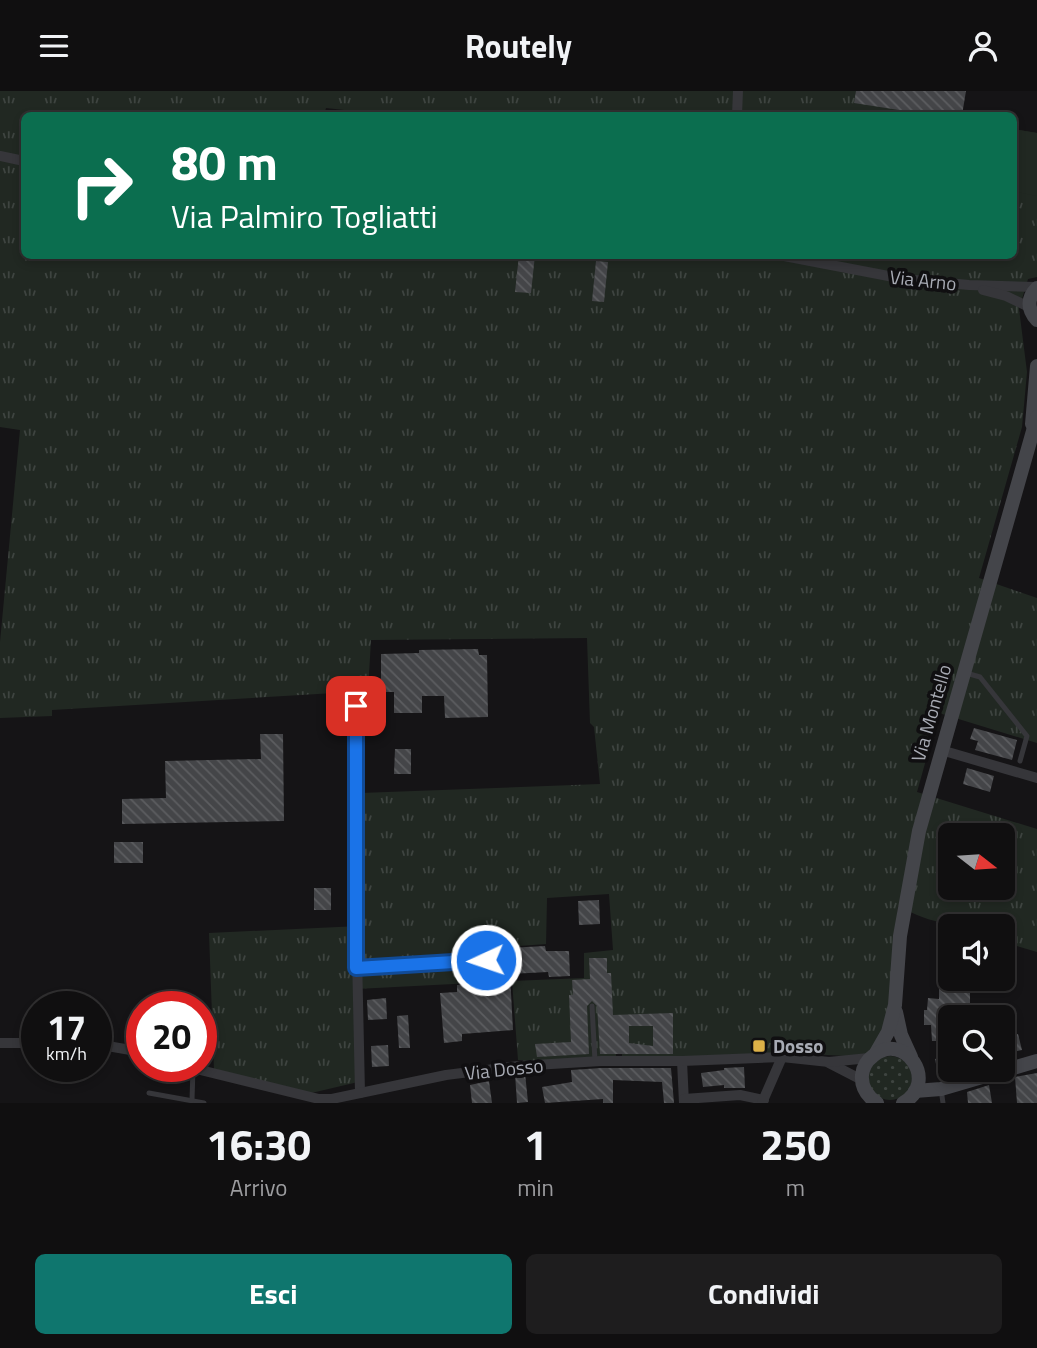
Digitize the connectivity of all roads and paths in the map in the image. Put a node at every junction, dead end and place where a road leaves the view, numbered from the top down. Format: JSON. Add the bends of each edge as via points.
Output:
{"nodes":[{"id":1,"x":738,"y":91,"type":"edge"},
{"id":2,"x":737,"y":112,"type":"edge"},
{"id":3,"x":0,"y":156,"type":"edge"},
{"id":4,"x":21,"y":160,"type":"edge"},
{"id":5,"x":802,"y":259,"type":"edge"},
{"id":6,"x":969,"y":285,"type":"junction"},
{"id":7,"x":1037,"y":288,"type":"edge"},
{"id":8,"x":1035,"y":317,"type":"edge"},
{"id":9,"x":1037,"y":366,"type":"edge"},
{"id":10,"x":1037,"y":417,"type":"edge"},
{"id":11,"x":1031,"y":437,"type":"junction"},
{"id":12,"x":963,"y":673,"type":"junction"},
{"id":13,"x":356,"y":706,"type":"dead end"},
{"id":14,"x":941,"y":750,"type":"junction"},
{"id":15,"x":1020,"y":761,"type":"dead end"},
{"id":16,"x":1037,"y":778,"type":"edge"},
{"id":17,"x":486,"y":960,"type":"dead end"},
{"id":18,"x":356,"y":968,"type":"junction"},
{"id":19,"x":895,"y":1005,"type":"junction"},
{"id":20,"x":592,"y":1006,"type":"dead end"},
{"id":21,"x":0,"y":1043,"type":"edge"},
{"id":22,"x":21,"y":1043,"type":"edge"},
{"id":23,"x":873,"y":1056,"type":"junction"},
{"id":24,"x":782,"y":1057,"type":"junction"},
{"id":25,"x":911,"y":1057,"type":"junction"},
{"id":26,"x":595,"y":1061,"type":"junction"},
{"id":27,"x":682,"y":1061,"type":"junction"},
{"id":28,"x":1037,"y":1061,"type":"edge"},
{"id":29,"x":829,"y":1062,"type":"junction"},
{"id":30,"x":217,"y":1074,"type":"edge"},
{"id":31,"x":862,"y":1080,"type":"junction"},
{"id":32,"x":190,"y":1082,"type":"edge"},
{"id":33,"x":149,"y":1093,"type":"dead end"},
{"id":34,"x":360,"y":1093,"type":"junction"},
{"id":35,"x":913,"y":1093,"type":"edge"},
{"id":36,"x":942,"y":1096,"type":"edge"},
{"id":37,"x":192,"y":1100,"type":"junction"},
{"id":38,"x":319,"y":1101,"type":"edge"},
{"id":39,"x":684,"y":1101,"type":"edge"},
{"id":40,"x":763,"y":1102,"type":"edge"},
{"id":41,"x":204,"y":1103,"type":"edge"},
{"id":42,"x":877,"y":1103,"type":"edge"}],
"edges":[{"from":1,"to":2,"type":"street"},
{"from":3,"to":4,"type":"street"},
{"from":5,"to":6,"type":"street","name":"Via Arno","via":[[904,279]]},
{"from":6,"to":7,"type":"street","name":"Via Arno"},
{"from":6,"to":8,"type":"street","name":"Via Arno","via":[[1006,296]]},
{"from":7,"to":8,"type":"street","via":[[1030,300]]},
{"from":9,"to":11,"type":"street","name":"Via Montello"},
{"from":10,"to":11,"type":"street","name":"Via Montello"},
{"from":11,"to":12,"type":"street","name":"Via Montello"},
{"from":12,"to":14,"type":"street","name":"Via Montello"},
{"from":12,"to":15,"type":"lane","via":[[980,677],[1027,736]]},
{"from":13,"to":18,"type":"street"},
{"from":14,"to":16,"type":"street"},
{"from":14,"to":19,"type":"street","name":"Via Montello","via":[[904,903]]},
{"from":17,"to":18,"type":"lane"},
{"from":18,"to":34,"type":"street"},
{"from":19,"to":23,"type":"street","name":"Via Montello","via":[[888,1032]]},
{"from":19,"to":25,"type":"street","name":"Via Montello"},
{"from":20,"to":26,"type":"lane"},
{"from":21,"to":22,"type":"street"},
{"from":23,"to":25,"type":"street","via":[[894,1049]]},
{"from":23,"to":29,"type":"street","name":"Via Dosso"},
{"from":23,"to":31,"type":"street","name":"Via Montello","via":[[865,1065]]},
{"from":24,"to":27,"type":"street","name":"Via Dosso"},
{"from":24,"to":29,"type":"street","name":"Via Dosso"},
{"from":24,"to":40,"type":"street"},
{"from":25,"to":35,"type":"street","name":"Via Montello","via":[[915,1063]]},
{"from":26,"to":27,"type":"street","name":"Via Dosso"},
{"from":26,"to":34,"type":"street","name":"Via Dosso","via":[[446,1075]]},
{"from":27,"to":39,"type":"street"},
{"from":28,"to":36,"type":"street"},
{"from":29,"to":31,"type":"street","name":"Via Dosso"},
{"from":30,"to":38,"type":"street","name":"Via Dosso"},
{"from":31,"to":42,"type":"street","via":[[866,1093]]},
{"from":32,"to":37,"type":"lane"},
{"from":33,"to":37,"type":"lane"},
{"from":34,"to":38,"type":"street","name":"Via Dosso"},
{"from":35,"to":36,"type":"street"},
{"from":37,"to":41,"type":"lane"},
{"from":39,"to":40,"type":"street","via":[[740,1095]]}]}
